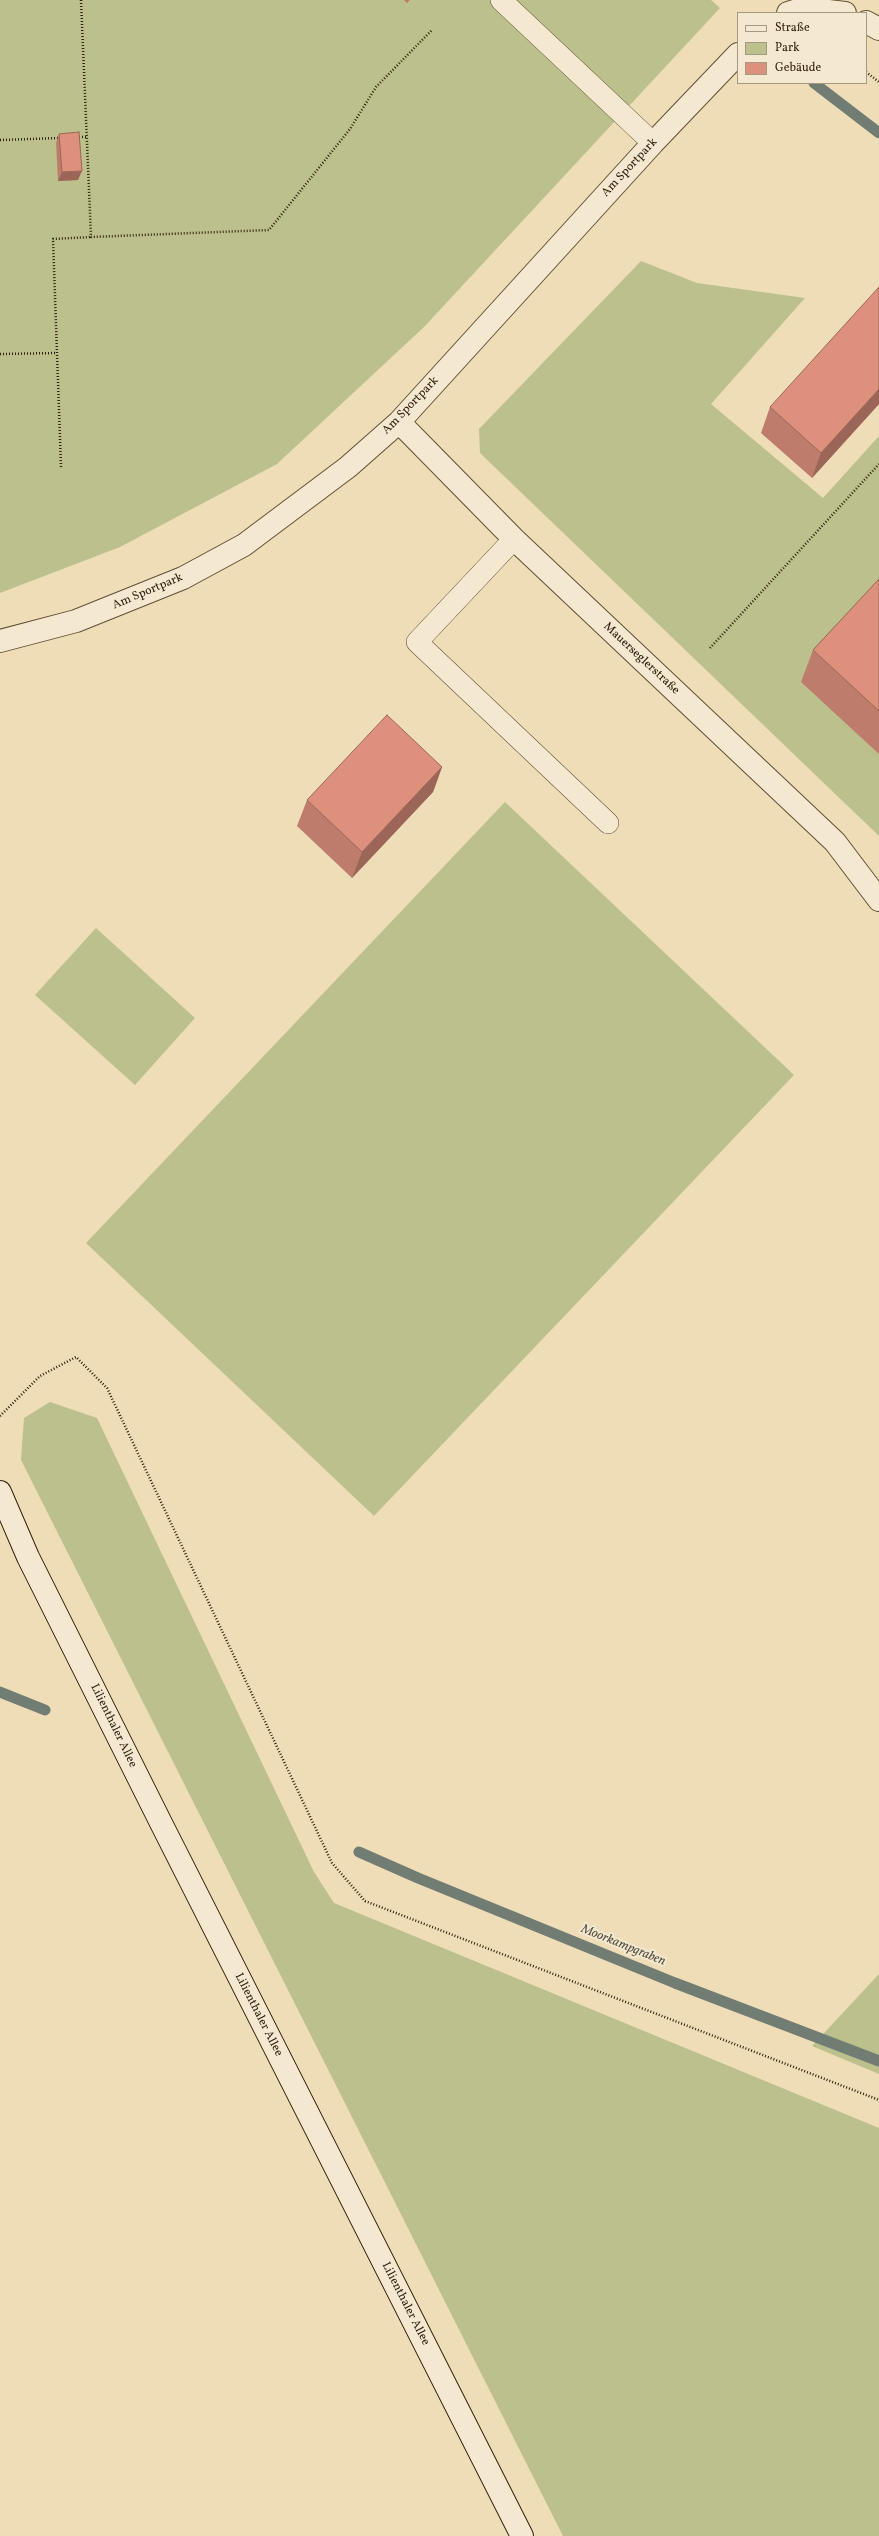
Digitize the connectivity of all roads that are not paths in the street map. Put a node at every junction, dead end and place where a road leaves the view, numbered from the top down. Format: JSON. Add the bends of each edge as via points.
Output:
{"nodes":[{"id":1,"x":501,"y":0,"type":"edge"},
{"id":2,"x":838,"y":8,"type":"edge"},
{"id":3,"x":791,"y":12,"type":"edge"},
{"id":4,"x":867,"y":23,"type":"edge"},
{"id":5,"x":879,"y":29,"type":"edge"},
{"id":6,"x":737,"y":55,"type":"edge"},
{"id":7,"x":653,"y":143,"type":"junction"},
{"id":8,"x":399,"y":422,"type":"junction"},
{"id":9,"x":514,"y":539,"type":"junction"},
{"id":10,"x":0,"y":641,"type":"edge"},
{"id":11,"x":608,"y":823,"type":"dead end"},
{"id":12,"x":879,"y":900,"type":"edge"},
{"id":13,"x":0,"y":1492,"type":"edge"},
{"id":14,"x":522,"y":2536,"type":"edge"}],
"edges":[{"from":1,"to":7,"type":"lane"},
{"from":2,"to":3,"type":"street","via":[[804,8]]},
{"from":4,"to":5,"type":"street"},
{"from":6,"to":7,"type":"street","name":"Am Sportpark"},
{"from":7,"to":8,"type":"street","name":"Am Sportpark"},
{"from":8,"to":9,"type":"street","name":"Mauerseglerstraße"},
{"from":8,"to":10,"type":"street","name":"Am Sportpark","via":[[348,467],[244,545],[183,578],[124,603],[76,621]]},
{"from":9,"to":11,"type":"lane","via":[[417,642]]},
{"from":9,"to":12,"type":"street","name":"Mauerseglerstraße","via":[[835,842]]},
{"from":13,"to":14,"type":"street","name":"Lilienthaler Allee","via":[[28,1557],[161,1823]]}]}
